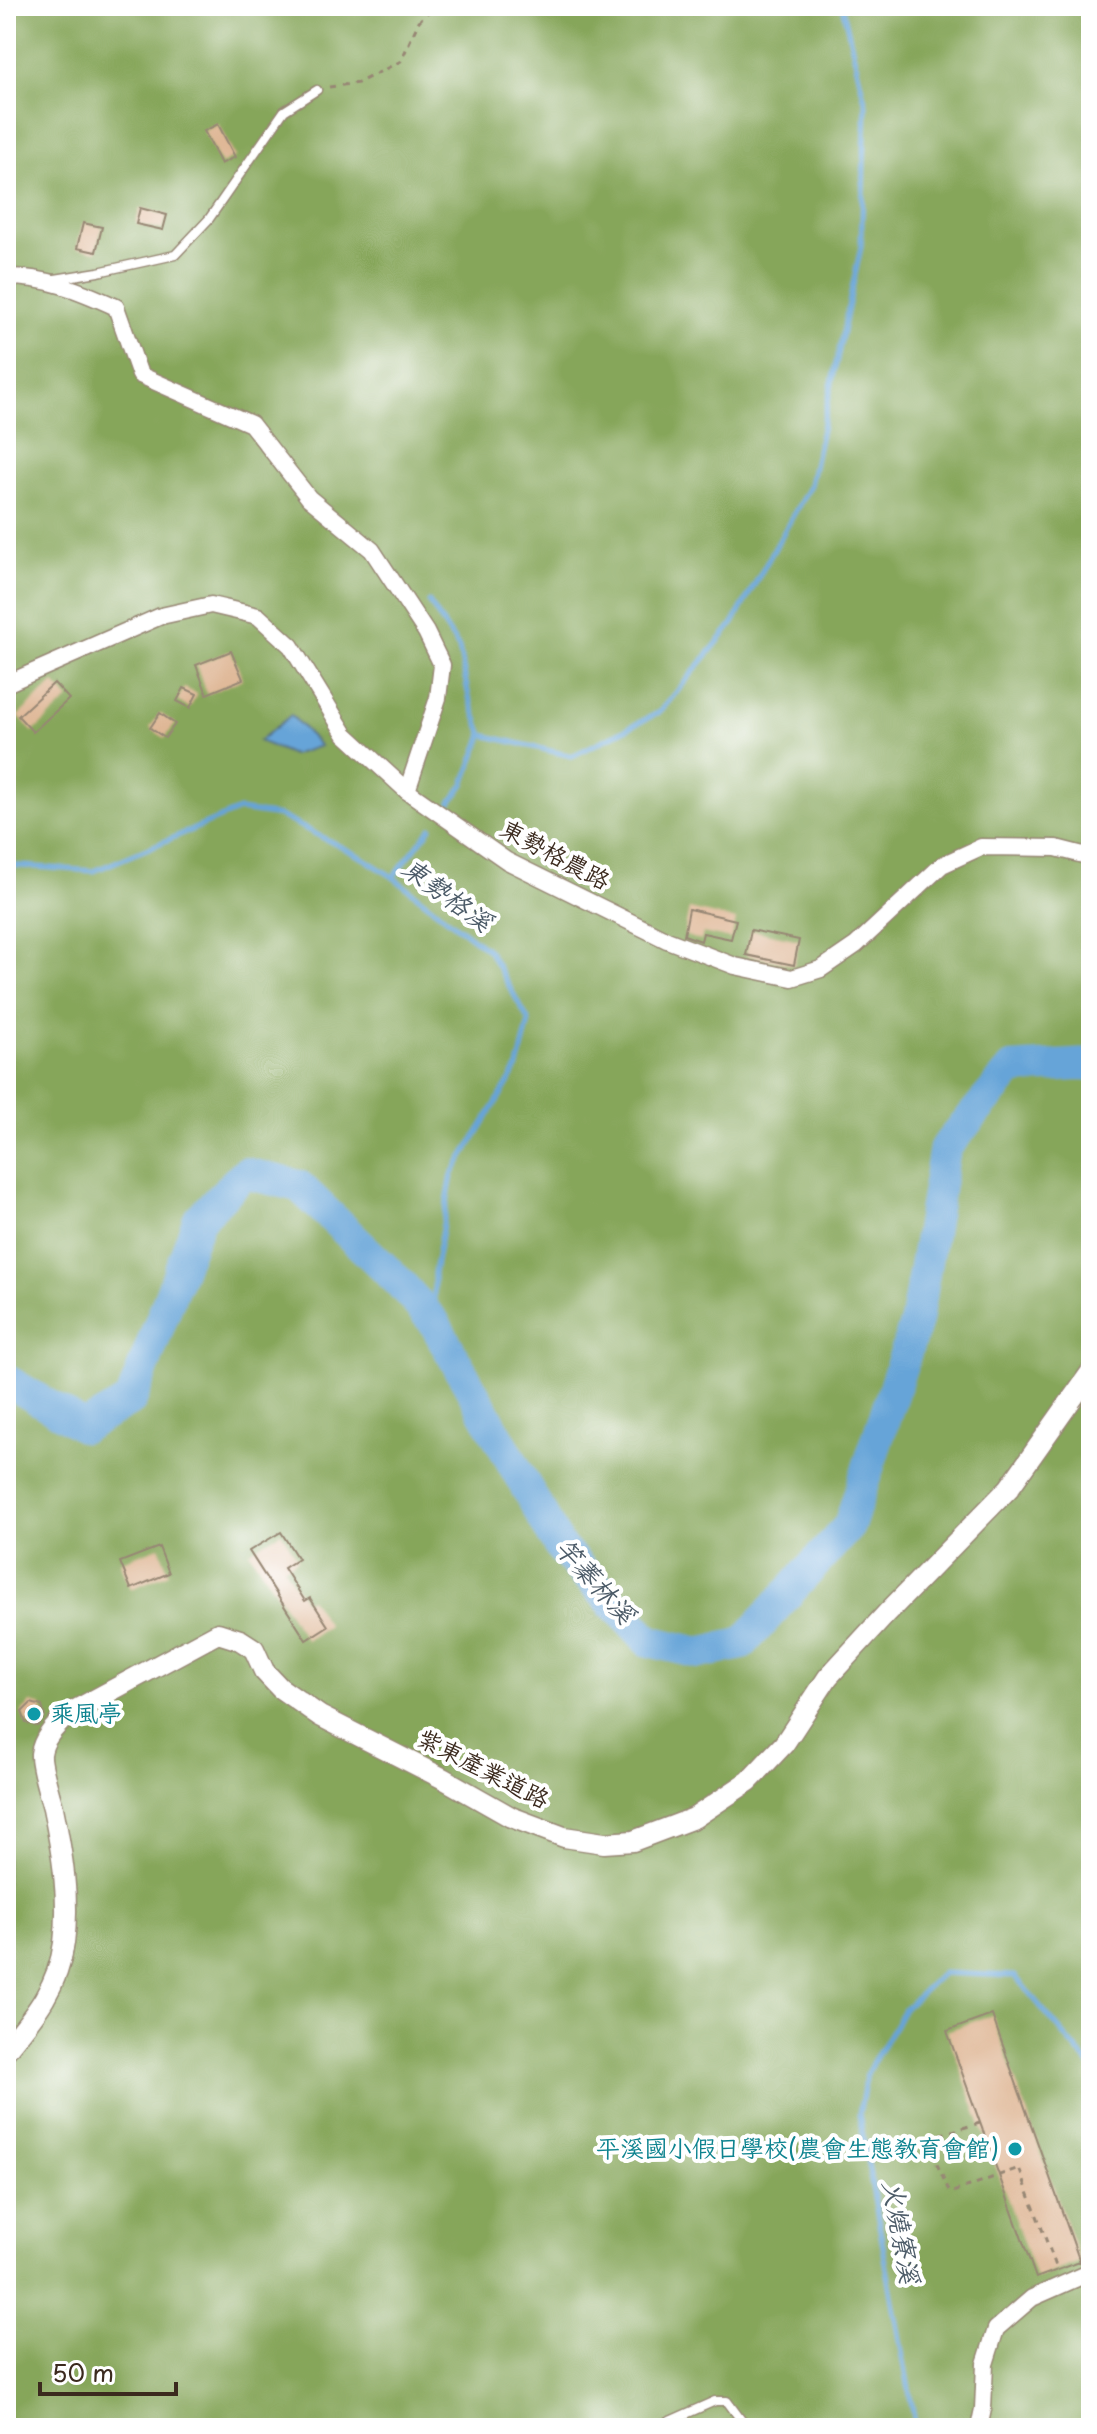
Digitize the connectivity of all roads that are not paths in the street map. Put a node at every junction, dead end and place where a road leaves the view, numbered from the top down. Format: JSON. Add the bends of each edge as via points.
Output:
{"nodes":[{"id":1,"x":317,"y":90,"type":"road end"},
{"id":2,"x":6,"y":277,"type":"edge"},
{"id":3,"x":43,"y":281,"type":"junction"},
{"id":4,"x":6,"y":684,"type":"edge"},
{"id":5,"x":407,"y":791,"type":"junction"},
{"id":6,"x":1091,"y":857,"type":"edge"},
{"id":7,"x":1091,"y":1372,"type":"edge"},
{"id":8,"x":6,"y":2050,"type":"edge"},
{"id":9,"x":1091,"y":2272,"type":"edge"},
{"id":10,"x":654,"y":2428,"type":"edge"},
{"id":11,"x":747,"y":2428,"type":"edge"},
{"id":12,"x":979,"y":2428,"type":"edge"}],
"edges":[{"from":1,"to":3,"type":"lane","via":[[284,111],[209,219],[175,255]]},
{"from":2,"to":3,"type":"street"},
{"from":3,"to":5,"type":"street","via":[[116,307],[140,375],[251,424],[309,498],[372,550],[442,665],[438,698]]},
{"from":4,"to":5,"type":"street","name":"東勢格農路","via":[[161,616],[211,605],[258,616],[291,646],[345,734]]},
{"from":5,"to":6,"type":"street","name":"東勢格農路","via":[[507,861],[654,933],[735,966],[792,978],[821,969],[856,945],[942,865],[981,847],[1056,848]]},
{"from":7,"to":8,"type":"street","name":"紫東產業道路","via":[[1009,1488],[828,1677],[784,1744],[749,1781],[694,1818],[633,1841],[564,1837],[511,1817],[320,1716],[280,1688],[254,1649],[218,1633],[68,1714],[51,1730],[41,1754],[63,1856],[64,1943],[56,1978],[41,2008]]},
{"from":9,"to":12,"type":"street","via":[[1032,2298],[996,2329],[985,2364]]},
{"from":10,"to":11,"type":"lane","via":[[715,2401],[727,2401]]}]}
